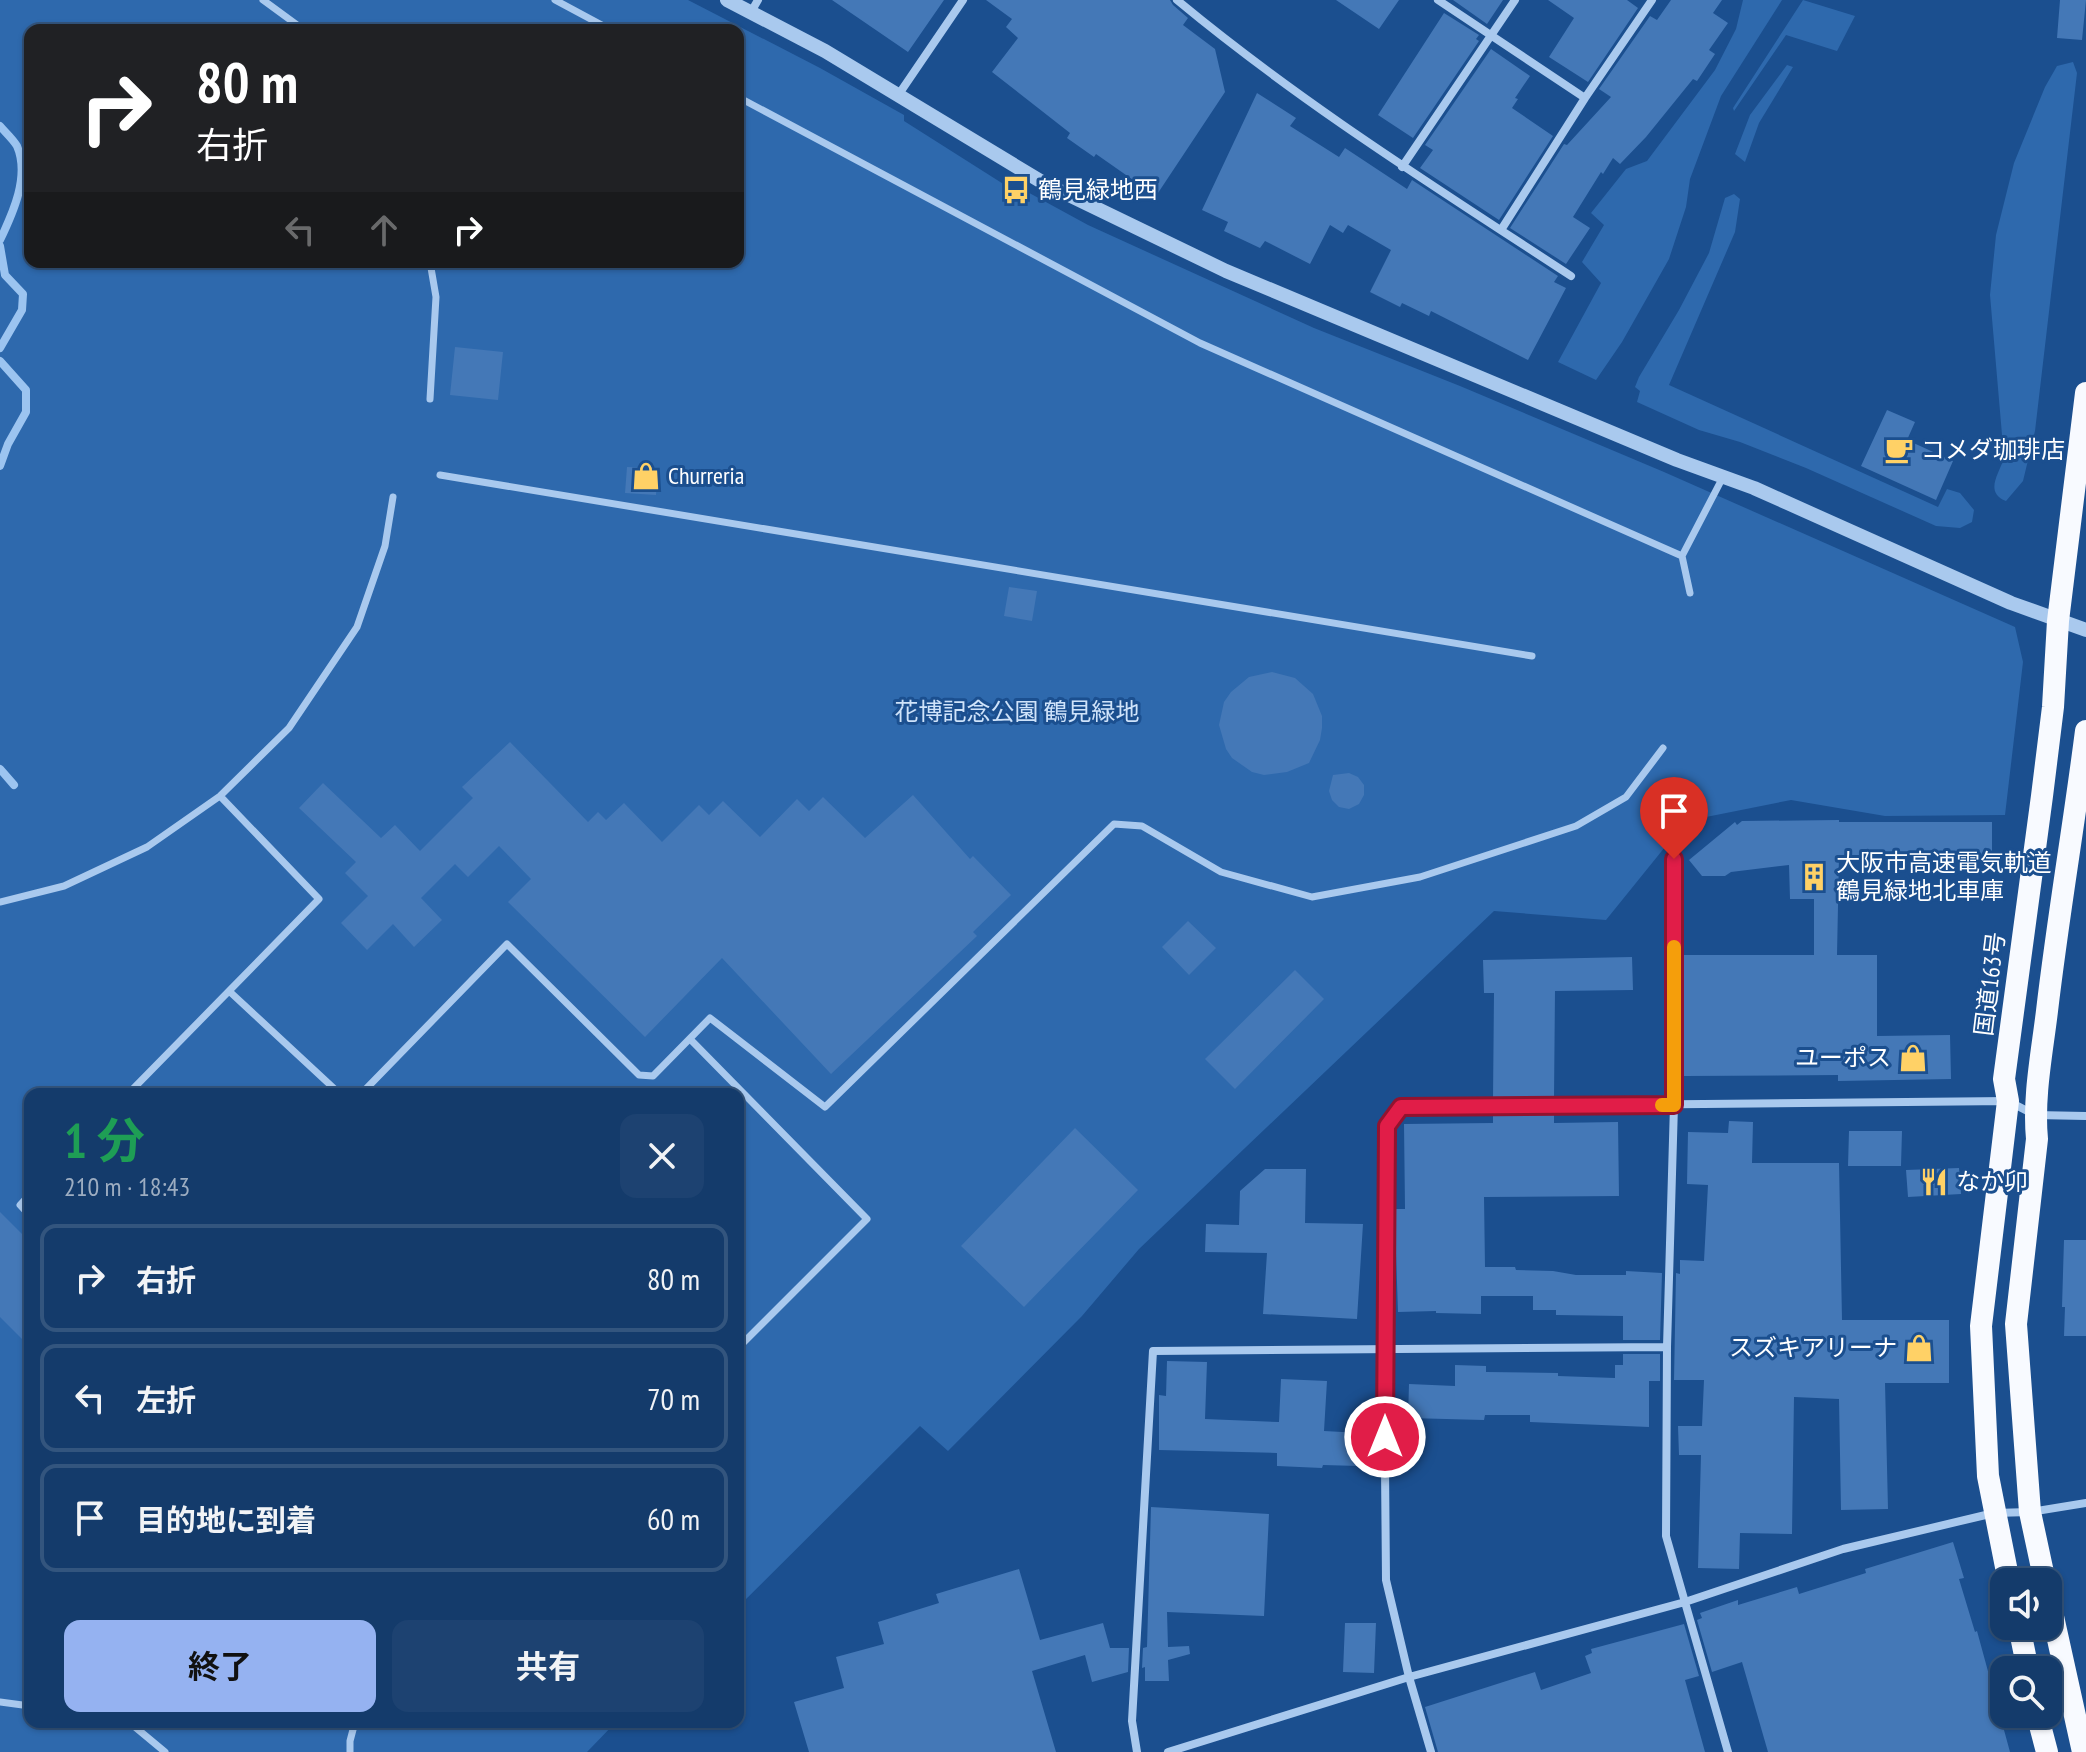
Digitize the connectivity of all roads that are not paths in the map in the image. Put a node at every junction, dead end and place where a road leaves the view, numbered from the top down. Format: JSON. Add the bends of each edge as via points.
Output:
{"nodes":[{"id":1,"x":263,"y":0,"type":"edge"},
{"id":2,"x":555,"y":0,"type":"edge"},
{"id":3,"x":727,"y":0,"type":"edge"},
{"id":4,"x":963,"y":0,"type":"edge"},
{"id":5,"x":1177,"y":0,"type":"edge"},
{"id":6,"x":1438,"y":0,"type":"edge"},
{"id":7,"x":1515,"y":0,"type":"edge"},
{"id":8,"x":1652,"y":0,"type":"edge"},
{"id":9,"x":754,"y":6,"type":"edge"},
{"id":10,"x":296,"y":24,"type":"edge"},
{"id":11,"x":600,"y":24,"type":"edge"},
{"id":12,"x":1491,"y":36,"type":"junction"},
{"id":13,"x":899,"y":94,"type":"junction"},
{"id":14,"x":1585,"y":98,"type":"junction"},
{"id":15,"x":744,"y":100,"type":"edge"},
{"id":16,"x":1402,"y":167,"type":"junction"},
{"id":17,"x":1501,"y":230,"type":"junction"},
{"id":18,"x":431,"y":268,"type":"edge"},
{"id":19,"x":1571,"y":276,"type":"dead end"},
{"id":20,"x":2086,"y":393,"type":"edge"},
{"id":21,"x":430,"y":399,"type":"dead end"},
{"id":22,"x":440,"y":475,"type":"dead end"},
{"id":23,"x":1723,"y":477,"type":"junction"},
{"id":24,"x":393,"y":497,"type":"dead end"},
{"id":25,"x":1682,"y":556,"type":"junction"},
{"id":26,"x":1690,"y":593,"type":"dead end"},
{"id":27,"x":2058,"y":621,"type":"junction"},
{"id":28,"x":2086,"y":630,"type":"edge"},
{"id":29,"x":1532,"y":656,"type":"dead end"},
{"id":30,"x":2086,"y":731,"type":"edge"},
{"id":31,"x":1663,"y":748,"type":"dead end"},
{"id":32,"x":220,"y":796,"type":"junction"},
{"id":33,"x":2081,"y":814,"type":"edge"},
{"id":34,"x":1674,"y":859,"type":"dead end"},
{"id":35,"x":0,"y":902,"type":"edge"},
{"id":36,"x":229,"y":991,"type":"junction"},
{"id":37,"x":690,"y":1039,"type":"junction"},
{"id":38,"x":134,"y":1088,"type":"edge"},
{"id":39,"x":334,"y":1088,"type":"edge"},
{"id":40,"x":367,"y":1088,"type":"edge"},
{"id":41,"x":738,"y":1088,"type":"edge"},
{"id":42,"x":744,"y":1094,"type":"edge"},
{"id":43,"x":2008,"y":1101,"type":"junction"},
{"id":44,"x":1674,"y":1105,"type":"junction"},
{"id":45,"x":2035,"y":1115,"type":"junction"},
{"id":46,"x":2086,"y":1116,"type":"edge"},
{"id":47,"x":744,"y":1342,"type":"edge"},
{"id":48,"x":1667,"y":1347,"type":"junction"},
{"id":49,"x":1384,"y":1351,"type":"junction"},
{"id":50,"x":2086,"y":1503,"type":"edge"},
{"id":51,"x":2030,"y":1512,"type":"junction"},
{"id":52,"x":1994,"y":1513,"type":"junction"},
{"id":53,"x":2006,"y":1568,"type":"edge"},
{"id":54,"x":2042,"y":1568,"type":"edge"},
{"id":55,"x":1685,"y":1602,"type":"junction"},
{"id":56,"x":2058,"y":1640,"type":"edge"},
{"id":57,"x":1409,"y":1677,"type":"junction"},
{"id":58,"x":0,"y":1702,"type":"edge"},
{"id":59,"x":24,"y":1705,"type":"edge"},
{"id":60,"x":136,"y":1728,"type":"edge"},
{"id":61,"x":354,"y":1728,"type":"edge"},
{"id":62,"x":2041,"y":1728,"type":"edge"},
{"id":63,"x":165,"y":1752,"type":"edge"},
{"id":64,"x":350,"y":1752,"type":"edge"},
{"id":65,"x":1137,"y":1752,"type":"edge"},
{"id":66,"x":1168,"y":1752,"type":"edge"},
{"id":67,"x":1431,"y":1752,"type":"edge"},
{"id":68,"x":1728,"y":1752,"type":"edge"},
{"id":69,"x":2047,"y":1752,"type":"edge"},
{"id":70,"x":2083,"y":1752,"type":"edge"}],
"edges":[{"from":1,"to":10,"type":"street"},
{"from":2,"to":11,"type":"street"},
{"from":3,"to":9,"type":"street"},
{"from":4,"to":13,"type":"street"},
{"from":5,"to":16,"type":"street"},
{"from":6,"to":12,"type":"street"},
{"from":7,"to":12,"type":"street"},
{"from":8,"to":14,"type":"street"},
{"from":9,"to":13,"type":"street"},
{"from":12,"to":14,"type":"street"},
{"from":12,"to":16,"type":"street"},
{"from":13,"to":23,"type":"street","via":[[1042,182],[1226,271]]},
{"from":14,"to":17,"type":"street"},
{"from":15,"to":25,"type":"street","via":[[1200,343]]},
{"from":16,"to":17,"type":"street"},
{"from":17,"to":19,"type":"street"},
{"from":18,"to":21,"type":"street","via":[[436,297]]},
{"from":20,"to":27,"type":"highway","name":"国道163号"},
{"from":22,"to":29,"type":"street"},
{"from":23,"to":25,"type":"street"},
{"from":23,"to":27,"type":"street"},
{"from":24,"to":32,"type":"street","via":[[385,546],[357,627],[289,728]]},
{"from":25,"to":26,"type":"street"},
{"from":27,"to":28,"type":"street"},
{"from":27,"to":43,"type":"highway","name":"国道163号","via":[[2053,707],[2004,1079]]},
{"from":30,"to":33,"type":"highway"},
{"from":31,"to":37,"type":"street","via":[[1626,797],[1576,826],[1420,877],[1312,897],[1221,872],[1142,826],[1114,824],[825,1107],[710,1018]]},
{"from":32,"to":35,"type":"street","via":[[147,847],[64,886]]},
{"from":32,"to":36,"type":"street","via":[[319,899]]},
{"from":33,"to":45,"type":"highway","via":[[2056,935]]},
{"from":34,"to":44,"type":"street"},
{"from":36,"to":38,"type":"street"},
{"from":36,"to":39,"type":"street"},
{"from":37,"to":40,"type":"street","via":[[653,1076],[639,1075],[507,944]]},
{"from":37,"to":41,"type":"street"},
{"from":42,"to":47,"type":"street","via":[[867,1219]]},
{"from":43,"to":44,"type":"street"},
{"from":43,"to":45,"type":"street"},
{"from":43,"to":52,"type":"highway","name":"国道163号","via":[[1981,1326]]},
{"from":44,"to":48,"type":"street"},
{"from":44,"to":49,"type":"street","via":[[1401,1107],[1387,1126]]},
{"from":45,"to":46,"type":"street"},
{"from":45,"to":51,"type":"highway","via":[[2037,1139],[2016,1324]]},
{"from":48,"to":49,"type":"street"},
{"from":48,"to":55,"type":"street","via":[[1666,1536]]},
{"from":49,"to":57,"type":"street","via":[[1386,1580]]},
{"from":49,"to":65,"type":"street","via":[[1153,1351],[1132,1721]]},
{"from":50,"to":51,"type":"street"},
{"from":51,"to":52,"type":"street"},
{"from":51,"to":54,"type":"highway"},
{"from":52,"to":53,"type":"highway","name":"国道163号"},
{"from":52,"to":55,"type":"street","via":[[1843,1549]]},
{"from":55,"to":57,"type":"street"},
{"from":55,"to":68,"type":"street"},
{"from":56,"to":70,"type":"highway"},
{"from":57,"to":66,"type":"street"},
{"from":57,"to":67,"type":"street"},
{"from":58,"to":59,"type":"street"},
{"from":60,"to":63,"type":"street"},
{"from":61,"to":64,"type":"street"},
{"from":62,"to":69,"type":"highway"}]}
